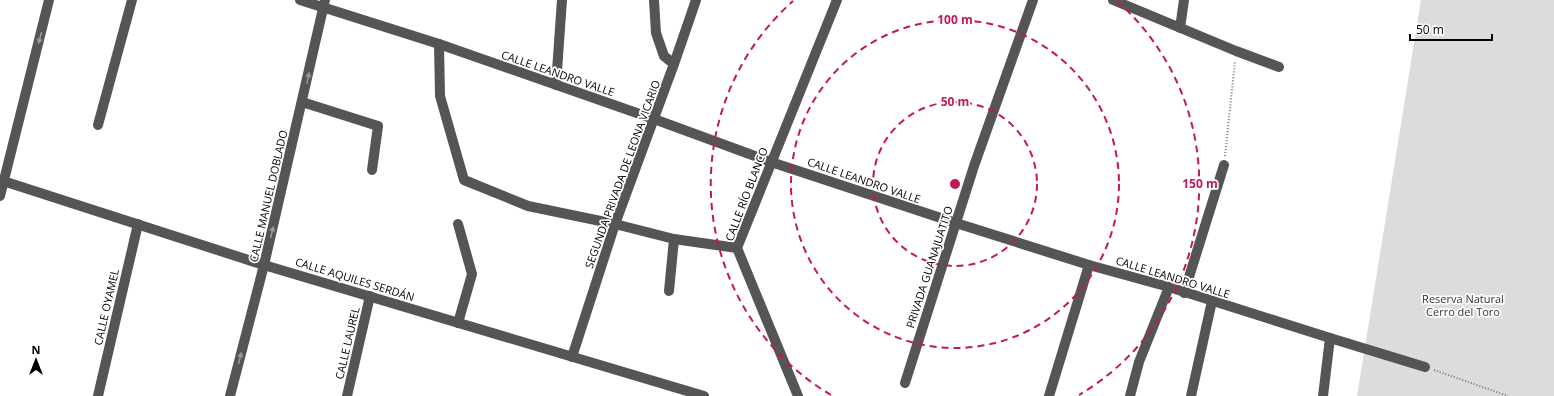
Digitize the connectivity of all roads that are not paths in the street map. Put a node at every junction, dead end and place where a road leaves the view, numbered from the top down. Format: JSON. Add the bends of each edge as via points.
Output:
{"nodes":[{"id":1,"x":49,"y":0,"type":"edge"},
{"id":2,"x":132,"y":0,"type":"edge"},
{"id":3,"x":300,"y":0,"type":"edge"},
{"id":4,"x":562,"y":0,"type":"edge"},
{"id":5,"x":654,"y":0,"type":"edge"},
{"id":6,"x":696,"y":0,"type":"edge"},
{"id":7,"x":837,"y":0,"type":"edge"},
{"id":8,"x":1033,"y":0,"type":"edge"},
{"id":9,"x":1113,"y":0,"type":"edge"},
{"id":10,"x":1184,"y":0,"type":"edge"},
{"id":11,"x":324,"y":4,"type":"edge"},
{"id":12,"x":1180,"y":28,"type":"junction"},
{"id":13,"x":439,"y":44,"type":"junction"},
{"id":14,"x":674,"y":64,"type":"junction"},
{"id":15,"x":1279,"y":67,"type":"dead end"},
{"id":16,"x":556,"y":84,"type":"junction"},
{"id":17,"x":302,"y":102,"type":"junction"},
{"id":18,"x":654,"y":119,"type":"junction"},
{"id":19,"x":98,"y":125,"type":"dead end"},
{"id":20,"x":771,"y":162,"type":"junction"},
{"id":21,"x":1224,"y":165,"type":"road end"},
{"id":22,"x":372,"y":170,"type":"dead end"},
{"id":23,"x":2,"y":181,"type":"edge"},
{"id":24,"x":0,"y":196,"type":"edge"},
{"id":25,"x":138,"y":224,"type":"junction"},
{"id":26,"x":458,"y":224,"type":"dead end"},
{"id":27,"x":615,"y":224,"type":"junction"},
{"id":28,"x":956,"y":224,"type":"junction"},
{"id":29,"x":674,"y":239,"type":"junction"},
{"id":30,"x":737,"y":248,"type":"junction"},
{"id":31,"x":264,"y":265,"type":"junction"},
{"id":32,"x":1088,"y":265,"type":"junction"},
{"id":33,"x":1169,"y":287,"type":"junction"},
{"id":34,"x":669,"y":290,"type":"dead end"},
{"id":35,"x":1184,"y":293,"type":"junction"},
{"id":36,"x":370,"y":296,"type":"junction"},
{"id":37,"x":1212,"y":301,"type":"junction"},
{"id":38,"x":458,"y":323,"type":"junction"},
{"id":39,"x":1330,"y":338,"type":"junction"},
{"id":40,"x":572,"y":357,"type":"junction"},
{"id":41,"x":1425,"y":367,"type":"road end"},
{"id":42,"x":905,"y":383,"type":"dead end"},
{"id":43,"x":98,"y":396,"type":"edge"},
{"id":44,"x":230,"y":396,"type":"edge"},
{"id":45,"x":347,"y":396,"type":"edge"},
{"id":46,"x":704,"y":396,"type":"edge"},
{"id":47,"x":798,"y":396,"type":"edge"},
{"id":48,"x":1049,"y":396,"type":"edge"},
{"id":49,"x":1130,"y":396,"type":"edge"},
{"id":50,"x":1191,"y":396,"type":"edge"},
{"id":51,"x":1324,"y":396,"type":"edge"}],
"edges":[{"from":1,"to":23,"type":"street","one_way":true},
{"from":2,"to":19,"type":"street"},
{"from":3,"to":11,"type":"street","name":"CALLE LEANDRO VALLE"},
{"from":4,"to":16,"type":"street"},
{"from":5,"to":14,"type":"street","via":[[656,32],[664,56]]},
{"from":6,"to":14,"type":"street","name":"SEGUNDA PRIVADA DE LEONA VICARIO"},
{"from":7,"to":20,"type":"street","name":"CALLE RÍO BLANCO"},
{"from":8,"to":28,"type":"street","name":"PRIVADA GUANAJUATITO"},
{"from":9,"to":12,"type":"street"},
{"from":10,"to":12,"type":"street"},
{"from":11,"to":13,"type":"street","name":"CALLE LEANDRO VALLE"},
{"from":17,"to":11,"type":"street","name":"CALLE MANUEL DOBLADO","one_way":true},
{"from":12,"to":15,"type":"street"},
{"from":13,"to":16,"type":"street","name":"CALLE LEANDRO VALLE"},
{"from":13,"to":27,"type":"street","via":[[440,96],[464,180],[528,206]]},
{"from":14,"to":18,"type":"street","name":"SEGUNDA PRIVADA DE LEONA VICARIO"},
{"from":16,"to":18,"type":"street","name":"CALLE LEANDRO VALLE"},
{"from":17,"to":22,"type":"street","via":[[378,126]]},
{"from":31,"to":17,"type":"street","name":"CALLE MANUEL DOBLADO","one_way":true},
{"from":18,"to":20,"type":"street","name":"CALLE LEANDRO VALLE"},
{"from":18,"to":27,"type":"street","name":"SEGUNDA PRIVADA DE LEONA VICARIO"},
{"from":20,"to":28,"type":"street","name":"CALLE LEANDRO VALLE"},
{"from":20,"to":30,"type":"street","name":"CALLE RÍO BLANCO"},
{"from":21,"to":35,"type":"street"},
{"from":23,"to":24,"type":"street"},
{"from":23,"to":25,"type":"street","name":"CALLE AQUILES SERDÁN"},
{"from":25,"to":31,"type":"street","name":"CALLE AQUILES SERDÁN"},
{"from":25,"to":43,"type":"street","name":"CALLE OYAMEL"},
{"from":26,"to":38,"type":"street","via":[[472,274]]},
{"from":27,"to":29,"type":"street"},
{"from":27,"to":40,"type":"street","name":"SEGUNDA PRIVADA DE LEONA VICARIO"},
{"from":28,"to":32,"type":"street","name":"CALLE LEANDRO VALLE"},
{"from":28,"to":42,"type":"street","name":"PRIVADA GUANAJUATITO"},
{"from":29,"to":30,"type":"street"},
{"from":29,"to":34,"type":"street"},
{"from":30,"to":47,"type":"street","name":"CALLE RÍO BLANCO"},
{"from":31,"to":36,"type":"street","name":"CALLE AQUILES SERDÁN"},
{"from":44,"to":31,"type":"street","name":"CALLE MANUEL DOBLADO","one_way":true},
{"from":32,"to":33,"type":"street","name":"CALLE LEANDRO VALLE"},
{"from":32,"to":48,"type":"street"},
{"from":33,"to":35,"type":"street","name":"CALLE LEANDRO VALLE"},
{"from":33,"to":49,"type":"street","via":[[1139,362]]},
{"from":35,"to":37,"type":"street","name":"CALLE LEANDRO VALLE"},
{"from":36,"to":38,"type":"street","name":"CALLE AQUILES SERDÁN"},
{"from":36,"to":45,"type":"street","name":"CALLE LAUREL"},
{"from":37,"to":39,"type":"street","name":"CALLE LEANDRO VALLE"},
{"from":37,"to":50,"type":"street"},
{"from":38,"to":40,"type":"street","name":"CALLE AQUILES SERDÁN"},
{"from":39,"to":41,"type":"street","name":"CALLE LEANDRO VALLE"},
{"from":39,"to":51,"type":"street"},
{"from":40,"to":46,"type":"street","name":"CALLE AQUILES SERDÁN"}]}
